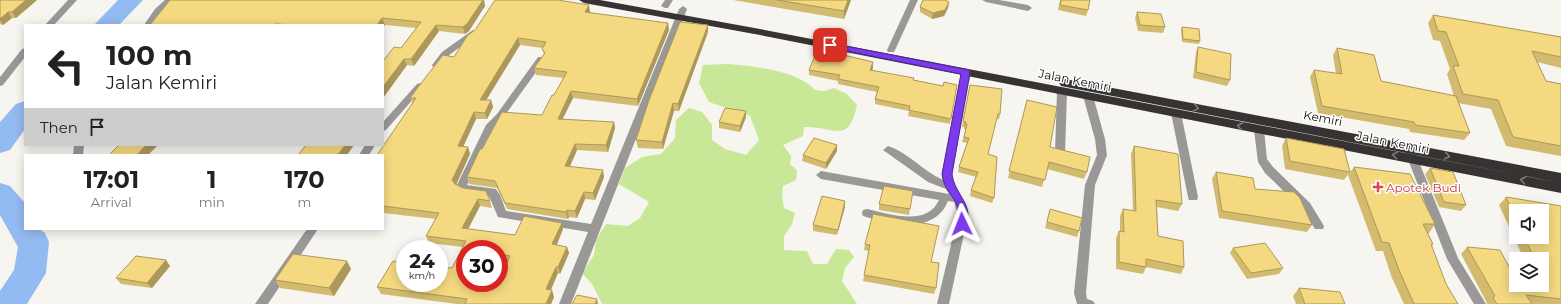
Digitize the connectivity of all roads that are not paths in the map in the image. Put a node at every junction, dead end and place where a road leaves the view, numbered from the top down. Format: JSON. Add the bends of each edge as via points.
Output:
{"nodes":[{"id":1,"x":73,"y":0,"type":"edge"},
{"id":2,"x":170,"y":0,"type":"edge"},
{"id":3,"x":584,"y":0,"type":"edge"},
{"id":4,"x":631,"y":0,"type":"edge"},
{"id":5,"x":914,"y":0,"type":"edge"},
{"id":6,"x":986,"y":0,"type":"edge"},
{"id":7,"x":667,"y":3,"type":"edge"},
{"id":8,"x":1028,"y":8,"type":"dead end"},
{"id":9,"x":681,"y":13,"type":"junction"},
{"id":10,"x":480,"y":23,"type":"edge"},
{"id":11,"x":50,"y":24,"type":"edge"},
{"id":12,"x":149,"y":24,"type":"edge"},
{"id":13,"x":891,"y":50,"type":"junction"},
{"id":14,"x":24,"y":52,"type":"edge"},
{"id":15,"x":541,"y":59,"type":"edge"},
{"id":16,"x":966,"y":72,"type":"junction"},
{"id":17,"x":0,"y":83,"type":"edge"},
{"id":18,"x":1062,"y":91,"type":"junction"},
{"id":19,"x":1103,"y":94,"type":"junction"},
{"id":20,"x":1088,"y":96,"type":"junction"},
{"id":21,"x":1176,"y":113,"type":"junction"},
{"id":22,"x":384,"y":127,"type":"edge"},
{"id":23,"x":1259,"y":130,"type":"junction"},
{"id":24,"x":888,"y":150,"type":"dead end"},
{"id":25,"x":1060,"y":153,"type":"edge"},
{"id":26,"x":1411,"y":154,"type":"junction"},
{"id":27,"x":821,"y":175,"type":"dead end"},
{"id":28,"x":1561,"y":178,"type":"edge"},
{"id":29,"x":949,"y":186,"type":"junction"},
{"id":30,"x":1561,"y":188,"type":"edge"},
{"id":31,"x":945,"y":197,"type":"junction"},
{"id":32,"x":1193,"y":197,"type":"dead end"},
{"id":33,"x":957,"y":199,"type":"junction"},
{"id":34,"x":867,"y":213,"type":"dead end"},
{"id":35,"x":1319,"y":226,"type":"dead end"},
{"id":36,"x":595,"y":229,"type":"junction"},
{"id":37,"x":312,"y":230,"type":"edge"},
{"id":38,"x":261,"y":304,"type":"edge"},
{"id":39,"x":565,"y":304,"type":"edge"},
{"id":40,"x":943,"y":304,"type":"edge"},
{"id":41,"x":1088,"y":304,"type":"edge"},
{"id":42,"x":1480,"y":304,"type":"edge"}],
"edges":[{"from":1,"to":11,"type":"street"},
{"from":2,"to":12,"type":"street"},
{"from":3,"to":9,"type":"highway","name":"Jalan Kemiri"},
{"from":4,"to":7,"type":"highway","name":"Jalan Kemiri"},
{"from":5,"to":13,"type":"street"},
{"from":6,"to":8,"type":"street"},
{"from":7,"to":9,"type":"highway","name":"Jalan Kemiri"},
{"from":9,"to":13,"type":"highway","name":"Jalan Kemiri"},
{"from":9,"to":16,"type":"highway","name":"Jalan Kemiri"},
{"from":9,"to":36,"type":"street"},
{"from":10,"to":22,"type":"street","via":[[469,38],[445,54]]},
{"from":13,"to":19,"type":"highway","name":"Jalan Kemiri"},
{"from":14,"to":17,"type":"street"},
{"from":15,"to":36,"type":"street","via":[[500,116],[489,127],[461,187],[492,192],[502,214]]},
{"from":16,"to":18,"type":"highway","name":"Jalan Kemiri"},
{"from":16,"to":29,"type":"street","via":[[949,160]]},
{"from":18,"to":20,"type":"highway","name":"Jalan Kemiri"},
{"from":18,"to":25,"type":"street"},
{"from":19,"to":20,"type":"highway","name":"Jalan Kemiri"},
{"from":19,"to":21,"type":"highway","name":"Jalan Kemiri"},
{"from":19,"to":26,"type":"highway","name":"Kemiri","one_way":true},
{"from":20,"to":41,"type":"street","via":[[1102,155],[1090,185],[1080,293],[1082,302]]},
{"from":23,"to":21,"type":"highway","name":"Jalan Kemiri","one_way":true},
{"from":21,"to":32,"type":"street"},
{"from":26,"to":23,"type":"highway","name":"Jalan Kemiri","one_way":true},
{"from":23,"to":35,"type":"street","via":[[1262,159],[1269,170],[1306,206]]},
{"from":24,"to":29,"type":"street","via":[[902,156],[933,182]]},
{"from":26,"to":28,"type":"highway","name":"Kemiri","one_way":true},
{"from":30,"to":26,"type":"highway","name":"Jalan Kemiri","one_way":true},
{"from":26,"to":42,"type":"street","via":[[1453,259]]},
{"from":27,"to":31,"type":"street"},
{"from":29,"to":33,"type":"street"},
{"from":31,"to":33,"type":"street"},
{"from":31,"to":34,"type":"street","via":[[938,212],[930,218],[905,221]]},
{"from":33,"to":40,"type":"street","via":[[962,206],[963,215]]},
{"from":36,"to":39,"type":"street"},
{"from":37,"to":38,"type":"street"}]}
